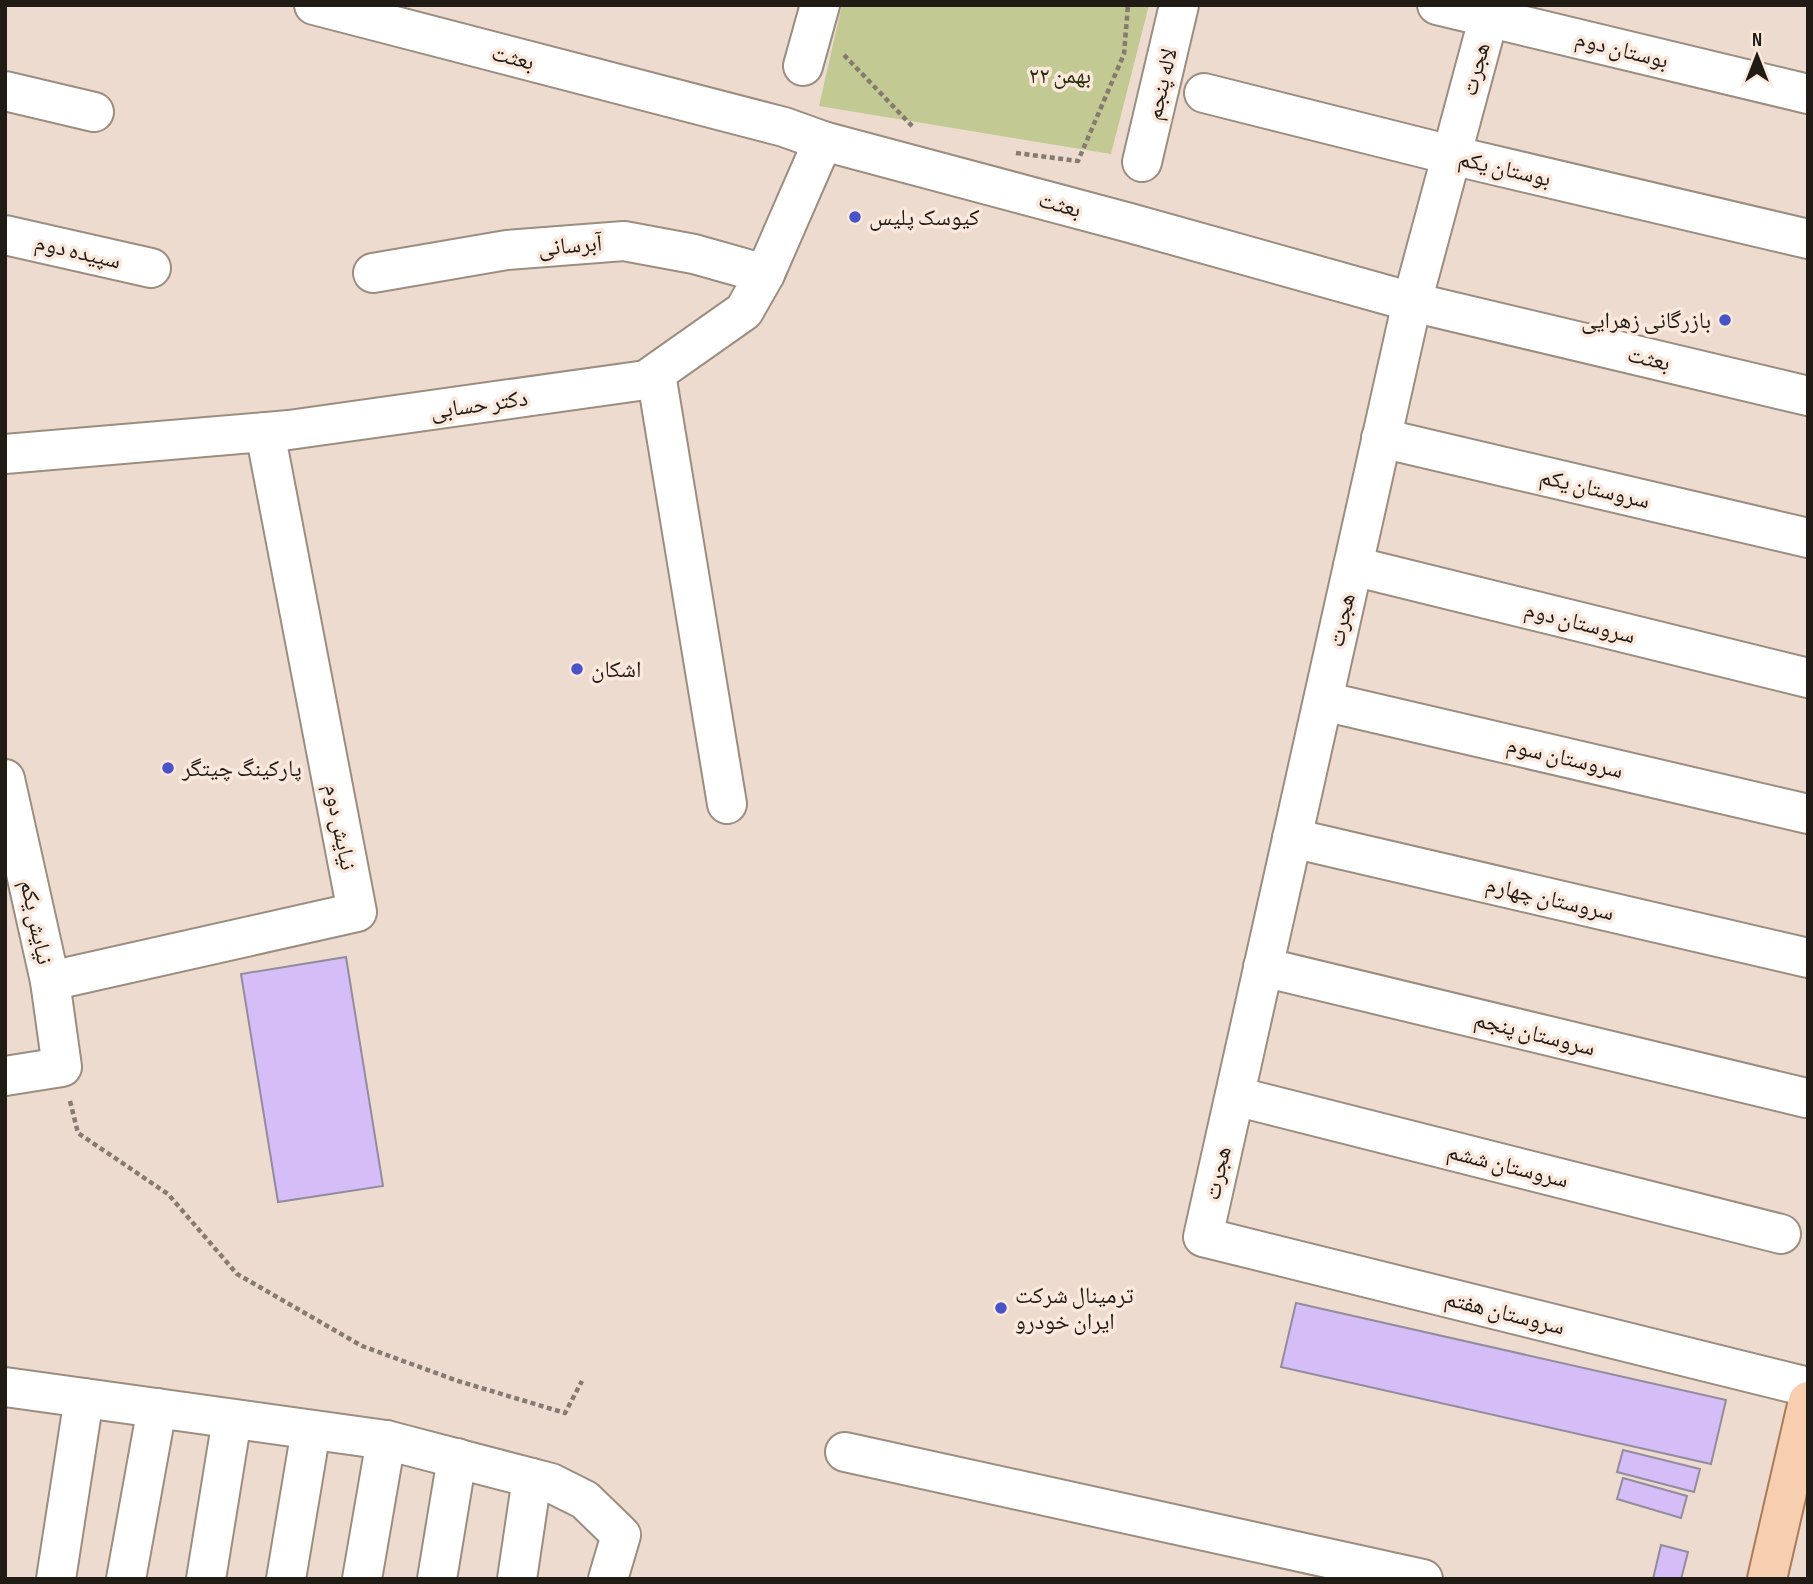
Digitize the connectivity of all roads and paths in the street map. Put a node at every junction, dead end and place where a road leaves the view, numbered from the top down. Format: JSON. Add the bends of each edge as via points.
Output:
{"nodes":[{"id":1,"x":314,"y":5,"type":"edge"},
{"id":2,"x":1128,"y":5,"type":"edge"},
{"id":3,"x":1179,"y":5,"type":"edge"},
{"id":4,"x":1437,"y":5,"type":"edge"},
{"id":5,"x":1490,"y":11,"type":"edge"},
{"id":6,"x":817,"y":14,"type":"edge"},
{"id":7,"x":803,"y":66,"type":"dead end"},
{"id":8,"x":5,"y":91,"type":"edge"},
{"id":9,"x":1203,"y":93,"type":"dead end"},
{"id":10,"x":1808,"y":94,"type":"edge"},
{"id":11,"x":94,"y":112,"type":"dead end"},
{"id":12,"x":917,"y":132,"type":"dead end"},
{"id":13,"x":822,"y":141,"type":"junction"},
{"id":14,"x":1009,"y":152,"type":"dead end"},
{"id":15,"x":1451,"y":155,"type":"junction"},
{"id":16,"x":1142,"y":162,"type":"dead end"},
{"id":17,"x":5,"y":235,"type":"edge"},
{"id":18,"x":1808,"y":239,"type":"edge"},
{"id":19,"x":151,"y":268,"type":"dead end"},
{"id":20,"x":373,"y":273,"type":"dead end"},
{"id":21,"x":765,"y":274,"type":"junction"},
{"id":22,"x":1412,"y":302,"type":"junction"},
{"id":23,"x":656,"y":374,"type":"junction"},
{"id":24,"x":1808,"y":396,"type":"edge"},
{"id":25,"x":265,"y":432,"type":"junction"},
{"id":26,"x":1381,"y":438,"type":"junction"},
{"id":27,"x":5,"y":454,"type":"edge"},
{"id":28,"x":1808,"y":538,"type":"edge"},
{"id":29,"x":1353,"y":566,"type":"junction"},
{"id":30,"x":1808,"y":678,"type":"edge"},
{"id":31,"x":1323,"y":701,"type":"junction"},
{"id":32,"x":5,"y":779,"type":"edge"},
{"id":33,"x":727,"y":804,"type":"dead end"},
{"id":34,"x":1808,"y":814,"type":"edge"},
{"id":35,"x":1292,"y":838,"type":"junction"},
{"id":36,"x":18,"y":893,"type":"edge"},
{"id":37,"x":1808,"y":958,"type":"edge"},
{"id":38,"x":1263,"y":967,"type":"junction"},
{"id":39,"x":50,"y":981,"type":"junction"},
{"id":40,"x":62,"y":1066,"type":"junction"},
{"id":41,"x":5,"y":1076,"type":"edge"},
{"id":42,"x":1235,"y":1096,"type":"junction"},
{"id":43,"x":1806,"y":1098,"type":"dead end"},
{"id":44,"x":1781,"y":1234,"type":"dead end"},
{"id":45,"x":1203,"y":1237,"type":"joint"},
{"id":46,"x":582,"y":1381,"type":"dead end"},
{"id":47,"x":5,"y":1387,"type":"edge"},
{"id":48,"x":1808,"y":1387,"type":"edge"},
{"id":49,"x":84,"y":1398,"type":"junction"},
{"id":50,"x":1808,"y":1401,"type":"edge"},
{"id":51,"x":156,"y":1408,"type":"junction"},
{"id":52,"x":232,"y":1419,"type":"junction"},
{"id":53,"x":311,"y":1430,"type":"junction"},
{"id":54,"x":386,"y":1440,"type":"junction"},
{"id":55,"x":845,"y":1452,"type":"dead end"},
{"id":56,"x":457,"y":1458,"type":"junction"},
{"id":57,"x":532,"y":1478,"type":"junction"},
{"id":58,"x":56,"y":1579,"type":"edge"},
{"id":59,"x":126,"y":1579,"type":"edge"},
{"id":60,"x":206,"y":1579,"type":"edge"},
{"id":61,"x":286,"y":1579,"type":"edge"},
{"id":62,"x":362,"y":1579,"type":"edge"},
{"id":63,"x":437,"y":1579,"type":"edge"},
{"id":64,"x":517,"y":1579,"type":"edge"},
{"id":65,"x":608,"y":1579,"type":"edge"},
{"id":66,"x":1423,"y":1579,"type":"edge"},
{"id":67,"x":1767,"y":1579,"type":"edge"}],
"edges":[{"from":1,"to":13,"type":"street","name":"بعثت","via":[[784,127]]},
{"from":2,"to":14,"type":"path","via":[[1124,54],[1078,161]]},
{"from":3,"to":16,"type":"street","name":"لاله پنجم"},
{"from":4,"to":5,"type":"street","name":"بوستان دوم"},
{"from":5,"to":10,"type":"street","name":"بوستان دوم"},
{"from":5,"to":15,"type":"street","name":"هجرت"},
{"from":6,"to":7,"type":"street"},
{"from":6,"to":12,"type":"path"},
{"from":8,"to":11,"type":"street"},
{"from":9,"to":15,"type":"street","name":"بوستان یکم"},
{"from":13,"to":21,"type":"street","name":"دکتر حسابی"},
{"from":13,"to":22,"type":"street","name":"بعثت"},
{"from":15,"to":18,"type":"street","name":"بوستان یکم"},
{"from":15,"to":22,"type":"street","name":"هجرت"},
{"from":17,"to":19,"type":"street","name":"سپیده دوم"},
{"from":20,"to":21,"type":"street","name":"آبرسانی","via":[[507,250],[624,241]]},
{"from":21,"to":23,"type":"street","name":"دکتر حسابی","via":[[744,312]]},
{"from":22,"to":24,"type":"street","name":"بعثت"},
{"from":22,"to":26,"type":"street","name":"هجرت"},
{"from":23,"to":25,"type":"street","name":"دکتر حسابی","via":[[646,380]]},
{"from":23,"to":33,"type":"street"},
{"from":25,"to":27,"type":"street","name":"دکتر حسابی"},
{"from":25,"to":39,"type":"street","name":"نیایش دوم","via":[[358,912]]},
{"from":26,"to":28,"type":"street","name":"سروستان یکم"},
{"from":26,"to":29,"type":"street","name":"هجرت"},
{"from":29,"to":30,"type":"street","name":"سروستان دوم"},
{"from":29,"to":31,"type":"street","name":"هجرت"},
{"from":31,"to":34,"type":"street","name":"سروستان سوم"},
{"from":31,"to":35,"type":"street","name":"هجرت"},
{"from":32,"to":36,"type":"street","name":"نیایش یکم"},
{"from":35,"to":37,"type":"street","name":"سروستان چهارم"},
{"from":35,"to":38,"type":"street","name":"هجرت"},
{"from":36,"to":39,"type":"street","name":"نیایش یکم"},
{"from":38,"to":42,"type":"street","name":"هجرت"},
{"from":38,"to":43,"type":"street","name":"سروستان پنجم"},
{"from":39,"to":40,"type":"street","name":"نیایش یکم"},
{"from":40,"to":41,"type":"street"},
{"from":40,"to":46,"type":"path","via":[[78,1133],[168,1194],[237,1274],[362,1346],[457,1381],[565,1413]]},
{"from":42,"to":44,"type":"street","name":"سروستان ششم"},
{"from":42,"to":45,"type":"street","name":"هجرت"},
{"from":45,"to":48,"type":"street","name":"سروستان هفتم"},
{"from":47,"to":49,"type":"street"},
{"from":49,"to":51,"type":"street"},
{"from":49,"to":58,"type":"street"},
{"from":50,"to":67,"type":"main road"},
{"from":51,"to":52,"type":"street"},
{"from":51,"to":59,"type":"street"},
{"from":52,"to":53,"type":"street"},
{"from":52,"to":60,"type":"street"},
{"from":53,"to":54,"type":"street"},
{"from":53,"to":61,"type":"street"},
{"from":54,"to":56,"type":"street"},
{"from":54,"to":62,"type":"street"},
{"from":55,"to":66,"type":"street"},
{"from":56,"to":57,"type":"street"},
{"from":56,"to":63,"type":"street"},
{"from":57,"to":64,"type":"street"},
{"from":57,"to":65,"type":"street","via":[[585,1500],[621,1535]]}]}
